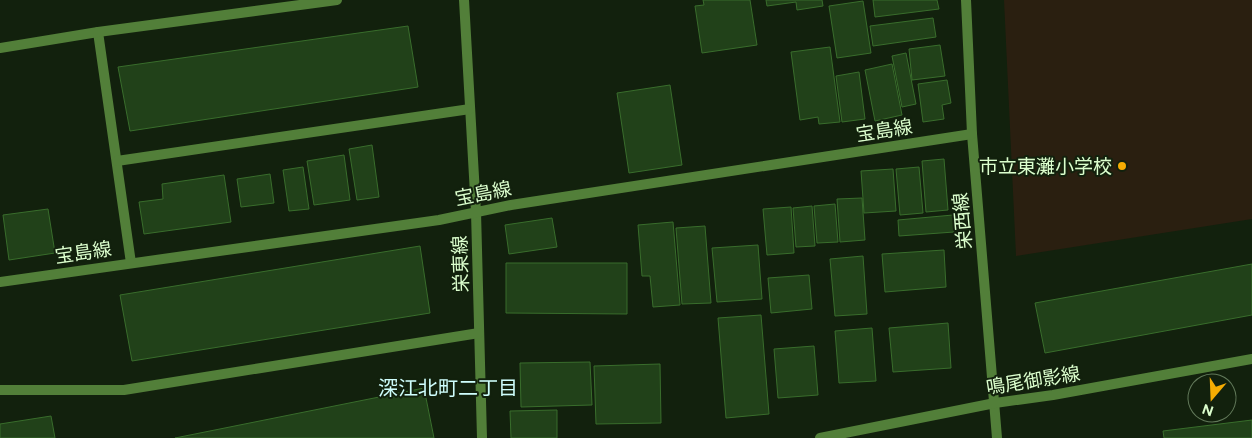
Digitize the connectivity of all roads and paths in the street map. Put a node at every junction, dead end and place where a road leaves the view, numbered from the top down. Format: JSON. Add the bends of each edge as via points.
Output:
{"nodes":[{"id":1,"x":336,"y":0,"type":"edge"},
{"id":2,"x":464,"y":0,"type":"edge"},
{"id":3,"x":966,"y":0,"type":"edge"},
{"id":4,"x":98,"y":32,"type":"junction"},
{"id":5,"x":0,"y":48,"type":"edge"},
{"id":6,"x":470,"y":109,"type":"junction"},
{"id":7,"x":972,"y":134,"type":"junction"},
{"id":8,"x":117,"y":161,"type":"junction"},
{"id":9,"x":476,"y":212,"type":"junction"},
{"id":10,"x":131,"y":263,"type":"junction"},
{"id":11,"x":0,"y":282,"type":"edge"},
{"id":12,"x":479,"y":333,"type":"junction"},
{"id":13,"x":1252,"y":359,"type":"edge"},
{"id":14,"x":0,"y":390,"type":"edge"},
{"id":15,"x":995,"y":403,"type":"junction"},
{"id":16,"x":482,"y":438,"type":"edge"},
{"id":17,"x":820,"y":438,"type":"edge"},
{"id":18,"x":997,"y":438,"type":"edge"}],
"edges":[{"from":1,"to":4,"type":"street"},
{"from":2,"to":6,"type":"street","name":"栄東線"},
{"from":3,"to":7,"type":"street","name":"栄西線"},
{"from":4,"to":5,"type":"street"},
{"from":4,"to":8,"type":"street"},
{"from":6,"to":8,"type":"street"},
{"from":6,"to":9,"type":"street","name":"栄東線"},
{"from":7,"to":9,"type":"street","name":"宝島線"},
{"from":7,"to":15,"type":"street","name":"栄西線"},
{"from":8,"to":10,"type":"street"},
{"from":9,"to":10,"type":"street","name":"宝島線","via":[[439,220]]},
{"from":9,"to":12,"type":"street","name":"栄東線"},
{"from":10,"to":11,"type":"street","name":"宝島線"},
{"from":12,"to":14,"type":"street","via":[[124,390]]},
{"from":12,"to":16,"type":"street","name":"栄東線"},
{"from":13,"to":15,"type":"street","name":"鳴尾御影線"},
{"from":15,"to":17,"type":"street","name":"鳴尾御影線"},
{"from":15,"to":18,"type":"street","name":"栄西線"}]}
